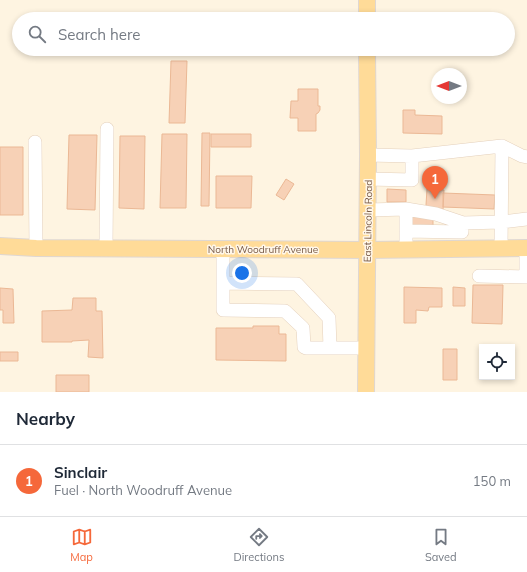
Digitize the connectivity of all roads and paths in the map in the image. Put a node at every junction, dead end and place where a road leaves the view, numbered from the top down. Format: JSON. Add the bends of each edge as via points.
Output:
{"nodes":[{"id":1,"x":367,"y":0,"type":"edge"},
{"id":2,"x":367,"y":12,"type":"edge"},
{"id":3,"x":367,"y":56,"type":"edge"},
{"id":4,"x":107,"y":129,"type":"dead end"},
{"id":5,"x":35,"y":142,"type":"dead end"},
{"id":6,"x":502,"y":146,"type":"junction"},
{"id":7,"x":368,"y":155,"type":"junction"},
{"id":8,"x":412,"y":156,"type":"junction"},
{"id":9,"x":527,"y":157,"type":"edge"},
{"id":10,"x":368,"y":179,"type":"junction"},
{"id":11,"x":406,"y":209,"type":"junction"},
{"id":12,"x":368,"y":210,"type":"junction"},
{"id":13,"x":527,"y":219,"type":"edge"},
{"id":14,"x":501,"y":222,"type":"junction"},
{"id":15,"x":462,"y":227,"type":"junction"},
{"id":16,"x":406,"y":230,"type":"junction"},
{"id":17,"x":0,"y":246,"type":"edge"},
{"id":18,"x":36,"y":248,"type":"junction"},
{"id":19,"x":106,"y":248,"type":"junction"},
{"id":20,"x":501,"y":248,"type":"junction"},
{"id":21,"x":527,"y":248,"type":"edge"},
{"id":22,"x":223,"y":249,"type":"junction"},
{"id":23,"x":406,"y":249,"type":"junction"},
{"id":24,"x":462,"y":249,"type":"junction"},
{"id":25,"x":367,"y":250,"type":"junction"},
{"id":26,"x":479,"y":276,"type":"dead end"},
{"id":27,"x":526,"y":277,"type":"edge"},
{"id":28,"x":223,"y":283,"type":"junction"},
{"id":29,"x":330,"y":348,"type":"junction"},
{"id":30,"x":366,"y":348,"type":"junction"},
{"id":31,"x":366,"y":392,"type":"edge"}],
"edges":[{"from":1,"to":2,"type":"main road"},
{"from":3,"to":7,"type":"main road","name":"East Lincoln Road"},
{"from":4,"to":19,"type":"lane"},
{"from":5,"to":18,"type":"lane"},
{"from":6,"to":8,"type":"lane"},
{"from":6,"to":9,"type":"lane"},
{"from":6,"to":14,"type":"lane"},
{"from":7,"to":8,"type":"lane"},
{"from":7,"to":10,"type":"main road","name":"East Lincoln Road"},
{"from":8,"to":10,"type":"lane","via":[[412,180]]},
{"from":10,"to":12,"type":"main road","name":"East Lincoln Road"},
{"from":11,"to":12,"type":"lane"},
{"from":11,"to":15,"type":"lane","via":[[436,214]]},
{"from":11,"to":16,"type":"lane"},
{"from":12,"to":25,"type":"main road","name":"East Lincoln Road"},
{"from":13,"to":14,"type":"lane"},
{"from":14,"to":15,"type":"lane"},
{"from":14,"to":20,"type":"lane"},
{"from":15,"to":16,"type":"lane"},
{"from":15,"to":24,"type":"lane"},
{"from":16,"to":23,"type":"lane"},
{"from":17,"to":18,"type":"main road","name":"North Woodruff Avenue"},
{"from":18,"to":19,"type":"main road","name":"North Woodruff Avenue"},
{"from":19,"to":22,"type":"main road","name":"North Woodruff Avenue"},
{"from":20,"to":21,"type":"main road","name":"North Woodruff Avenue"},
{"from":20,"to":24,"type":"main road","name":"North Woodruff Avenue"},
{"from":21,"to":27,"type":"lane"},
{"from":22,"to":25,"type":"main road","name":"North Woodruff Avenue"},
{"from":22,"to":28,"type":"lane"},
{"from":23,"to":24,"type":"main road","name":"North Woodruff Avenue"},
{"from":23,"to":25,"type":"main road","name":"North Woodruff Avenue"},
{"from":25,"to":30,"type":"main road","name":"East Lincoln Road"},
{"from":26,"to":27,"type":"lane"},
{"from":28,"to":29,"type":"lane","via":[[297,284],[329,318]]},
{"from":28,"to":29,"type":"lane","via":[[223,310],[285,311],[303,328],[304,347]]},
{"from":29,"to":30,"type":"lane"},
{"from":30,"to":31,"type":"main road","name":"East Lincoln Road"}]}
